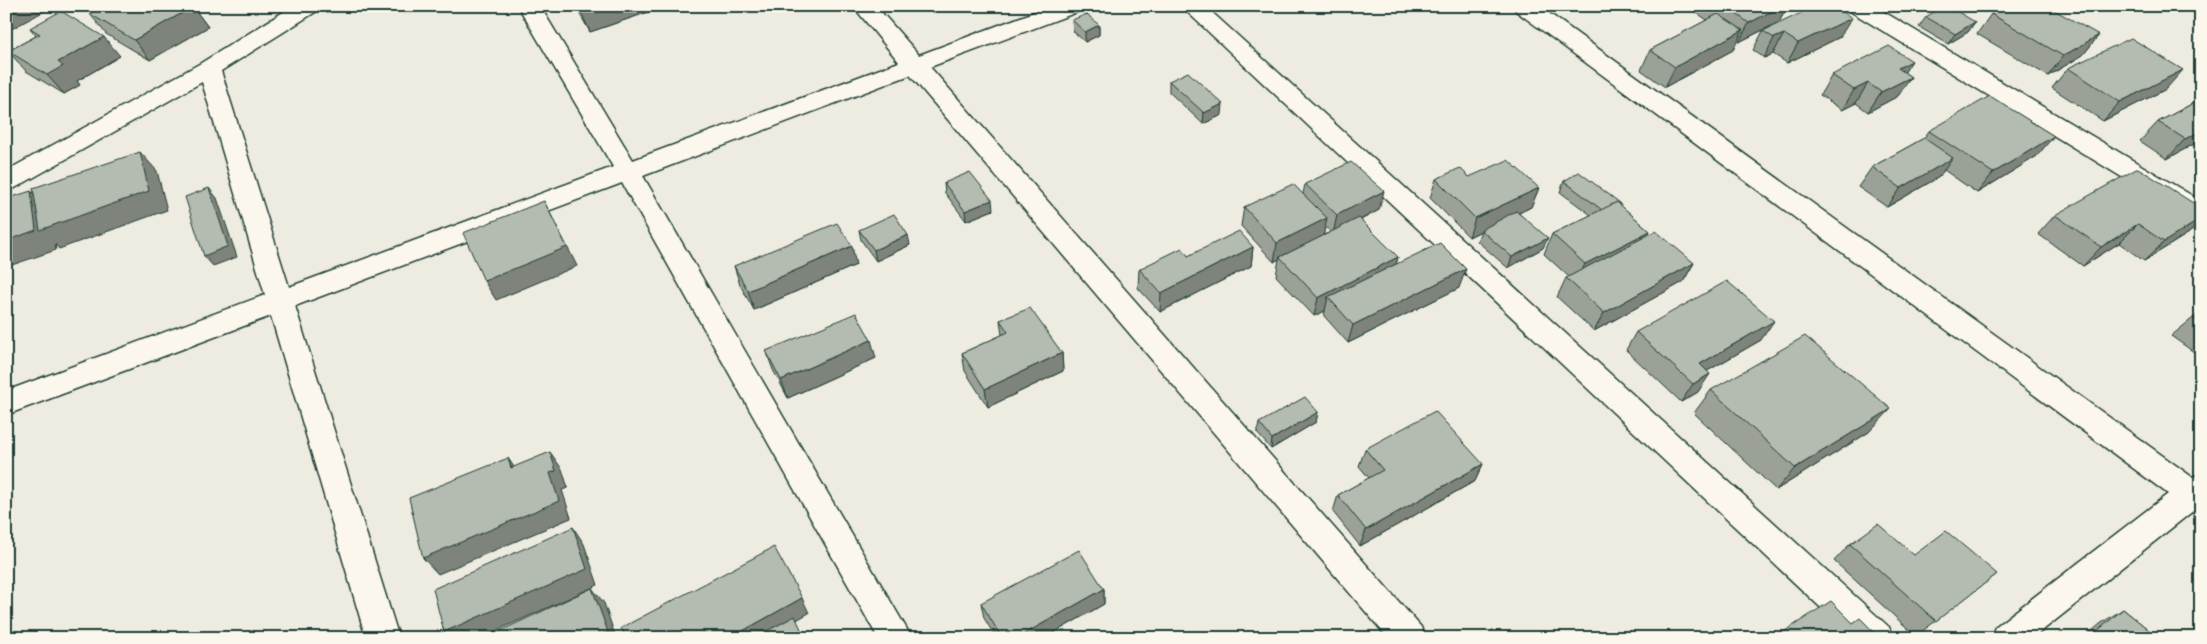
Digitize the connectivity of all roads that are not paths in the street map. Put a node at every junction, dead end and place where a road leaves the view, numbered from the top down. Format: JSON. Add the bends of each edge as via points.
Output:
{"nodes":[{"id":1,"x":309,"y":6,"type":"edge"},
{"id":2,"x":529,"y":6,"type":"edge"},
{"id":3,"x":864,"y":6,"type":"edge"},
{"id":4,"x":1072,"y":6,"type":"edge"},
{"id":5,"x":1192,"y":6,"type":"edge"},
{"id":6,"x":1524,"y":6,"type":"edge"},
{"id":7,"x":1858,"y":6,"type":"edge"},
{"id":8,"x":916,"y":64,"type":"junction"},
{"id":9,"x":209,"y":68,"type":"junction"},
{"id":10,"x":628,"y":172,"type":"junction"},
{"id":11,"x":6,"y":182,"type":"edge"},
{"id":12,"x":2201,"y":213,"type":"edge"},
{"id":13,"x":280,"y":301,"type":"junction"},
{"id":14,"x":6,"y":403,"type":"edge"},
{"id":15,"x":2198,"y":494,"type":"edge"},
{"id":16,"x":383,"y":638,"type":"edge"},
{"id":17,"x":896,"y":638,"type":"edge"},
{"id":18,"x":1409,"y":638,"type":"edge"},
{"id":19,"x":1877,"y":638,"type":"edge"},
{"id":20,"x":2008,"y":638,"type":"edge"}],
"edges":[{"from":1,"to":9,"type":"street"},
{"from":2,"to":10,"type":"street"},
{"from":3,"to":8,"type":"street"},
{"from":4,"to":8,"type":"street"},
{"from":5,"to":19,"type":"street"},
{"from":6,"to":15,"type":"street"},
{"from":7,"to":12,"type":"street"},
{"from":8,"to":10,"type":"street"},
{"from":8,"to":18,"type":"street"},
{"from":9,"to":11,"type":"street"},
{"from":9,"to":13,"type":"street"},
{"from":10,"to":13,"type":"street"},
{"from":10,"to":17,"type":"street"},
{"from":13,"to":14,"type":"street"},
{"from":13,"to":16,"type":"street"},
{"from":15,"to":20,"type":"street"}]}
